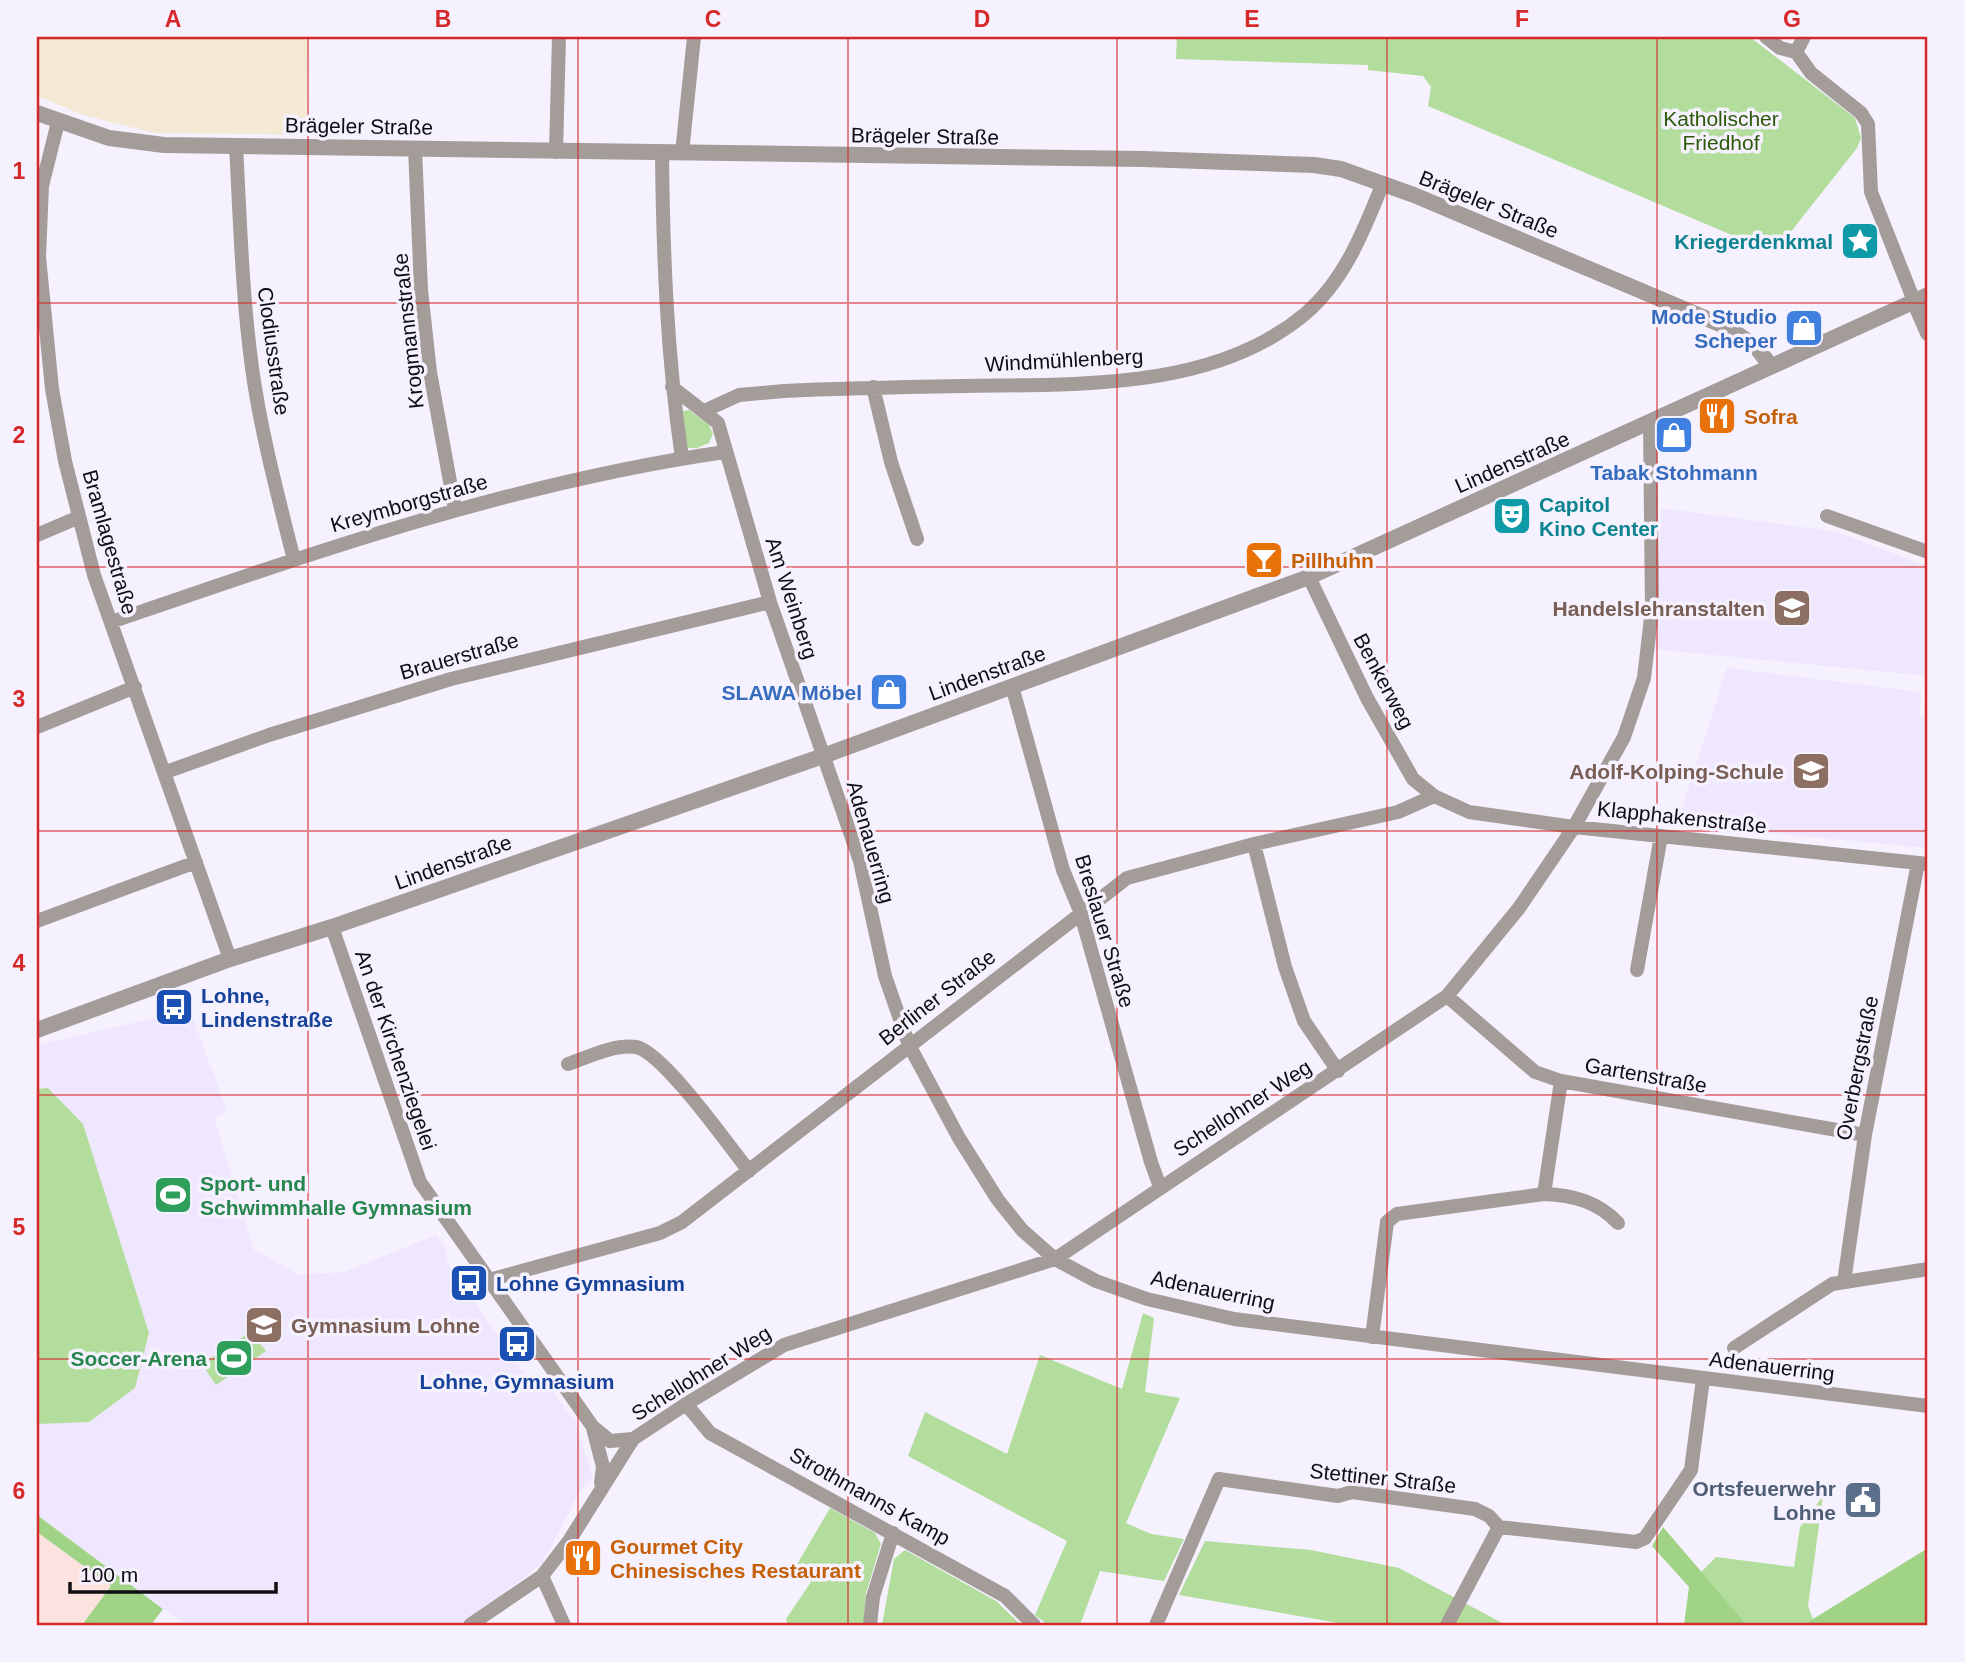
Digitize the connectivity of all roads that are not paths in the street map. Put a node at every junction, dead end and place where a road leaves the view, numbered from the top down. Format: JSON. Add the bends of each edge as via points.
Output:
{"nodes":[{"id":1,"x":559,"y":37,"type":"edge"},
{"id":2,"x":694,"y":37,"type":"edge"},
{"id":3,"x":1766,"y":37,"type":"edge"},
{"id":4,"x":1804,"y":37,"type":"edge"},
{"id":5,"x":1796,"y":52,"type":"junction"},
{"id":6,"x":37,"y":113,"type":"edge"},
{"id":7,"x":58,"y":122,"type":"junction"},
{"id":8,"x":236,"y":145,"type":"junction"},
{"id":9,"x":415,"y":148,"type":"junction"},
{"id":10,"x":556,"y":152,"type":"junction"},
{"id":11,"x":662,"y":153,"type":"junction"},
{"id":12,"x":682,"y":153,"type":"junction"},
{"id":13,"x":1383,"y":183,"type":"junction"},
{"id":14,"x":39,"y":292,"type":"edge"},
{"id":15,"x":1921,"y":298,"type":"edge"},
{"id":16,"x":1928,"y":333,"type":"edge"},
{"id":17,"x":1771,"y":366,"type":"junction"},
{"id":18,"x":671,"y":387,"type":"junction"},
{"id":19,"x":873,"y":387,"type":"junction"},
{"id":20,"x":704,"y":411,"type":"junction"},
{"id":21,"x":1650,"y":423,"type":"junction"},
{"id":22,"x":725,"y":452,"type":"junction"},
{"id":23,"x":682,"y":458,"type":"junction"},
{"id":24,"x":455,"y":509,"type":"junction"},
{"id":25,"x":1827,"y":516,"type":"dead end"},
{"id":26,"x":77,"y":519,"type":"junction"},
{"id":27,"x":37,"y":535,"type":"edge"},
{"id":28,"x":917,"y":539,"type":"dead end"},
{"id":29,"x":1928,"y":552,"type":"edge"},
{"id":30,"x":293,"y":560,"type":"junction"},
{"id":31,"x":1309,"y":577,"type":"junction"},
{"id":32,"x":770,"y":602,"type":"junction"},
{"id":33,"x":111,"y":622,"type":"junction"},
{"id":34,"x":1012,"y":686,"type":"junction"},
{"id":35,"x":135,"y":687,"type":"junction"},
{"id":36,"x":37,"y":727,"type":"edge"},
{"id":37,"x":823,"y":756,"type":"junction"},
{"id":38,"x":166,"y":772,"type":"junction"},
{"id":39,"x":1434,"y":796,"type":"junction"},
{"id":40,"x":1574,"y":827,"type":"junction"},
{"id":41,"x":1661,"y":836,"type":"junction"},
{"id":42,"x":1254,"y":845,"type":"junction"},
{"id":43,"x":196,"y":862,"type":"junction"},
{"id":44,"x":1923,"y":863,"type":"edge"},
{"id":45,"x":1080,"y":911,"type":"junction"},
{"id":46,"x":37,"y":921,"type":"edge"},
{"id":47,"x":332,"y":927,"type":"junction"},
{"id":48,"x":230,"y":959,"type":"junction"},
{"id":49,"x":1637,"y":970,"type":"dead end"},
{"id":50,"x":1447,"y":996,"type":"junction"},
{"id":51,"x":37,"y":1030,"type":"edge"},
{"id":52,"x":909,"y":1045,"type":"junction"},
{"id":53,"x":568,"y":1064,"type":"dead end"},
{"id":54,"x":1338,"y":1071,"type":"junction"},
{"id":55,"x":1561,"y":1081,"type":"junction"},
{"id":56,"x":1865,"y":1135,"type":"junction"},
{"id":57,"x":749,"y":1171,"type":"junction"},
{"id":58,"x":1160,"y":1187,"type":"junction"},
{"id":59,"x":1544,"y":1194,"type":"junction"},
{"id":60,"x":1618,"y":1223,"type":"dead end"},
{"id":61,"x":1055,"y":1259,"type":"junction"},
{"id":62,"x":1928,"y":1269,"type":"edge"},
{"id":63,"x":489,"y":1280,"type":"junction"},
{"id":64,"x":1844,"y":1282,"type":"junction"},
{"id":65,"x":1372,"y":1337,"type":"junction"},
{"id":66,"x":1734,"y":1348,"type":"dead end"},
{"id":67,"x":1703,"y":1379,"type":"junction"},
{"id":68,"x":686,"y":1404,"type":"junction"},
{"id":69,"x":1928,"y":1406,"type":"edge"},
{"id":70,"x":593,"y":1427,"type":"junction"},
{"id":71,"x":633,"y":1439,"type":"junction"},
{"id":72,"x":601,"y":1487,"type":"junction"},
{"id":73,"x":1499,"y":1527,"type":"junction"},
{"id":74,"x":893,"y":1533,"type":"junction"},
{"id":75,"x":542,"y":1576,"type":"junction"},
{"id":76,"x":470,"y":1625,"type":"edge"},
{"id":77,"x":564,"y":1625,"type":"edge"},
{"id":78,"x":870,"y":1625,"type":"edge"},
{"id":79,"x":1034,"y":1625,"type":"edge"},
{"id":80,"x":1156,"y":1625,"type":"edge"},
{"id":81,"x":1447,"y":1625,"type":"edge"}],
"edges":[{"from":1,"to":10,"type":"street"},
{"from":2,"to":12,"type":"street"},
{"from":3,"to":5,"type":"street","via":[[1780,48]]},
{"from":4,"to":5,"type":"street"},
{"from":5,"to":15,"type":"street","via":[[1811,73],[1861,113],[1868,124],[1871,192]]},
{"from":6,"to":7,"type":"street","name":"Brägeler Straße"},
{"from":7,"to":8,"type":"street","name":"Brägeler Straße","via":[[109,138],[164,145]]},
{"from":7,"to":14,"type":"street","name":"Bramlagestraße","via":[[42,186]]},
{"from":8,"to":9,"type":"street","name":"Brägeler Straße"},
{"from":8,"to":30,"type":"street","name":"Clodiusstraße","via":[[242,282],[253,370]]},
{"from":9,"to":10,"type":"street","name":"Brägeler Straße"},
{"from":9,"to":24,"type":"street","name":"Krogmannstraße","via":[[421,290],[430,372]]},
{"from":10,"to":11,"type":"street","name":"Brägeler Straße"},
{"from":11,"to":12,"type":"street","name":"Brägeler Straße"},
{"from":11,"to":18,"type":"street"},
{"from":12,"to":13,"type":"street","name":"Brägeler Straße","via":[[1291,163],[1341,169]]},
{"from":13,"to":17,"type":"street","name":"Brägeler Straße","via":[[1729,328],[1756,347]]},
{"from":13,"to":19,"type":"street","name":"Windmühlenberg","via":[[1359,242],[1333,284],[1297,319],[1231,355],[1188,369],[1081,384]]},
{"from":14,"to":26,"type":"street","name":"Bramlagestraße"},
{"from":15,"to":16,"type":"street"},
{"from":15,"to":17,"type":"street","name":"Lindenstraße"},
{"from":17,"to":21,"type":"street","name":"Lindenstraße"},
{"from":18,"to":20,"type":"street"},
{"from":18,"to":23,"type":"street"},
{"from":19,"to":20,"type":"street","name":"Windmühlenberg","via":[[739,395]]},
{"from":19,"to":28,"type":"street","via":[[891,462]]},
{"from":20,"to":22,"type":"street","name":"Am Weinberg","via":[[718,423]]},
{"from":21,"to":31,"type":"street","name":"Lindenstraße"},
{"from":21,"to":40,"type":"street","name":"Schellohner Weg","via":[[1652,609],[1644,678],[1624,737]]},
{"from":22,"to":23,"type":"street","name":"Kreymborgstraße"},
{"from":22,"to":32,"type":"street","name":"Am Weinberg"},
{"from":23,"to":24,"type":"street","name":"Kreymborgstraße"},
{"from":24,"to":30,"type":"street","name":"Kreymborgstraße"},
{"from":25,"to":29,"type":"street"},
{"from":26,"to":27,"type":"street"},
{"from":26,"to":33,"type":"street","name":"Bramlagestraße"},
{"from":30,"to":33,"type":"street","name":"Kreymborgstraße"},
{"from":31,"to":34,"type":"street","name":"Lindenstraße"},
{"from":31,"to":39,"type":"street","name":"Benkerweg","via":[[1367,698],[1413,779]]},
{"from":32,"to":37,"type":"street","name":"Am Weinberg"},
{"from":32,"to":38,"type":"street","name":"Brauerstraße","via":[[451,678]]},
{"from":33,"to":35,"type":"street","name":"Bramlagestraße"},
{"from":34,"to":37,"type":"street","name":"Lindenstraße"},
{"from":34,"to":45,"type":"street","name":"Breslauer Straße","via":[[1063,870]]},
{"from":35,"to":36,"type":"street"},
{"from":35,"to":38,"type":"street","name":"Bramlagestraße"},
{"from":37,"to":47,"type":"street","name":"Lindenstraße"},
{"from":37,"to":52,"type":"street","name":"Adenauerring","via":[[859,861],[885,976]]},
{"from":38,"to":43,"type":"street","name":"Bramlagestraße"},
{"from":39,"to":40,"type":"street","name":"Klapphakenstraße","via":[[1469,812]]},
{"from":39,"to":42,"type":"street","name":"Berliner Straße","via":[[1398,812]]},
{"from":40,"to":41,"type":"street","name":"Klapphakenstraße"},
{"from":40,"to":50,"type":"street","name":"Schellohner Weg","via":[[1520,908]]},
{"from":41,"to":44,"type":"street","name":"Klapphakenstraße"},
{"from":41,"to":49,"type":"street"},
{"from":42,"to":45,"type":"street","name":"Berliner Straße","via":[[1127,878]]},
{"from":42,"to":54,"type":"street","via":[[1285,967],[1304,1021]]},
{"from":43,"to":46,"type":"street"},
{"from":43,"to":48,"type":"street","name":"Bramlagestraße"},
{"from":44,"to":56,"type":"street","name":"Overbergstraße"},
{"from":45,"to":52,"type":"street","name":"Berliner Straße"},
{"from":45,"to":58,"type":"street","name":"Breslauer Straße"},
{"from":47,"to":48,"type":"street","name":"Lindenstraße"},
{"from":47,"to":63,"type":"street","name":"An der Kirchenziegelei","via":[[420,1182]]},
{"from":48,"to":51,"type":"street","name":"Lindenstraße"},
{"from":50,"to":54,"type":"street","name":"Schellohner Weg"},
{"from":50,"to":55,"type":"street","name":"Gartenstraße","via":[[1535,1072]]},
{"from":52,"to":57,"type":"street","name":"Berliner Straße"},
{"from":52,"to":61,"type":"street","name":"Adenauerring","via":[[998,1200],[1022,1230]]},
{"from":53,"to":57,"type":"street","via":[[619,1047],[638,1047],[661,1061]]},
{"from":54,"to":58,"type":"street","name":"Schellohner Weg"},
{"from":55,"to":56,"type":"street","name":"Gartenstraße"},
{"from":55,"to":59,"type":"street"},
{"from":56,"to":64,"type":"street","name":"Overbergstraße"},
{"from":57,"to":63,"type":"street","name":"Berliner Straße","via":[[682,1222],[660,1233]]},
{"from":58,"to":61,"type":"street","name":"Schellohner Weg"},
{"from":59,"to":60,"type":"street","via":[[1603,1207]]},
{"from":59,"to":65,"type":"street","via":[[1397,1214],[1387,1222]]},
{"from":61,"to":65,"type":"street","name":"Adenauerring","via":[[1096,1281],[1147,1299],[1234,1319]]},
{"from":61,"to":68,"type":"street","name":"Schellohner Weg","via":[[784,1345]]},
{"from":62,"to":64,"type":"street"},
{"from":63,"to":70,"type":"street","name":"An der Kirchenziegelei"},
{"from":64,"to":66,"type":"street","via":[[1832,1284]]},
{"from":65,"to":67,"type":"street","name":"Adenauerring"},
{"from":67,"to":69,"type":"street","name":"Adenauerring"},
{"from":67,"to":73,"type":"street","name":"Stettiner Straße","via":[[1692,1470],[1645,1538],[1636,1542]]},
{"from":68,"to":71,"type":"street","name":"Schellohner Weg"},
{"from":68,"to":74,"type":"street","name":"Strothmanns Kamp","via":[[710,1433]]},
{"from":70,"to":71,"type":"street","via":[[610,1441]]},
{"from":70,"to":72,"type":"street","name":"An der Kirchenziegelei","via":[[603,1467]]},
{"from":71,"to":72,"type":"street","name":"Schellohner Weg"},
{"from":72,"to":75,"type":"street","name":"Schellohner Weg"},
{"from":73,"to":80,"type":"street","name":"Stettiner Straße","via":[[1475,1508],[1219,1479]]},
{"from":73,"to":81,"type":"street"},
{"from":74,"to":78,"type":"street","via":[[873,1597]]},
{"from":74,"to":79,"type":"street","name":"Strothmanns Kamp","via":[[1005,1596]]},
{"from":75,"to":76,"type":"street","name":"Schellohner Weg"},
{"from":75,"to":77,"type":"street"}]}
